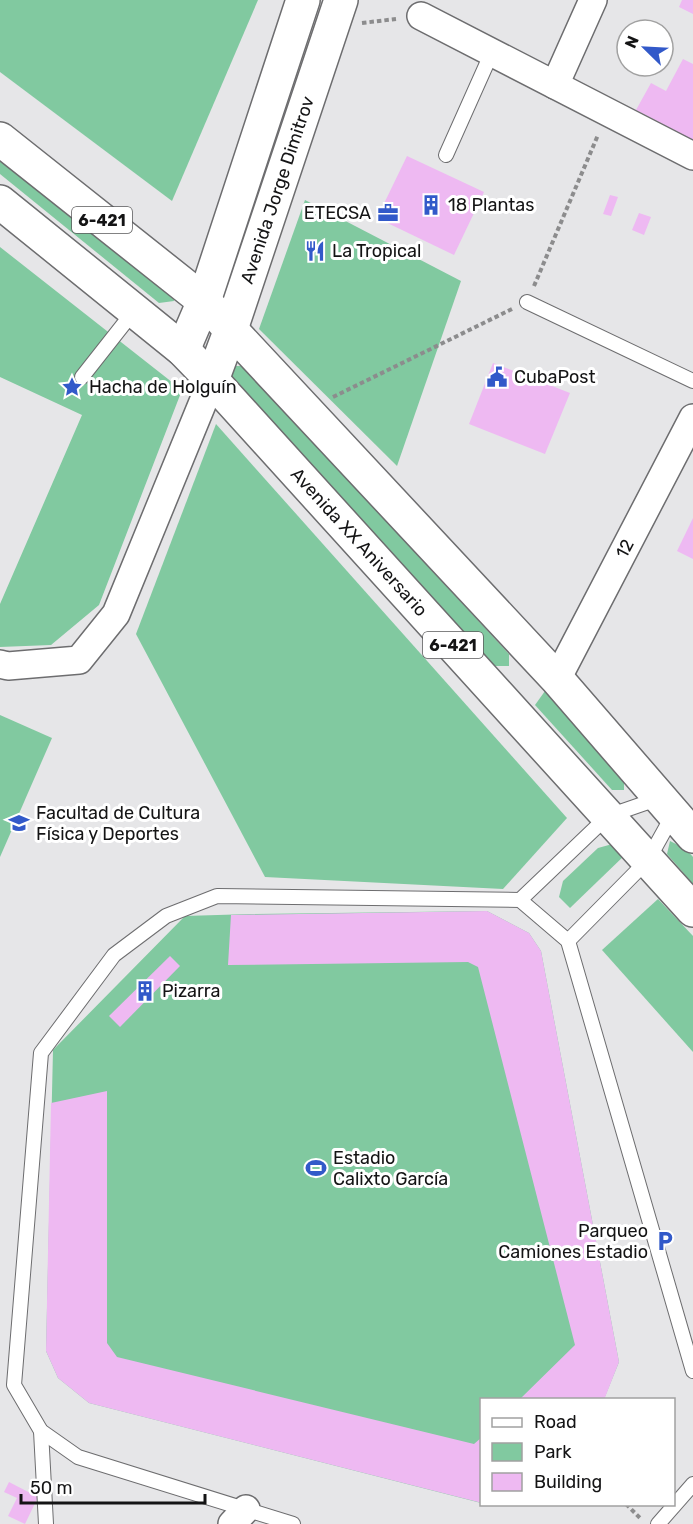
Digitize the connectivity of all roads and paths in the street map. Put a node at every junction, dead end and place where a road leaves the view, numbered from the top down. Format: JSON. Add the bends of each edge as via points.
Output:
{"nodes":[{"id":1,"x":303,"y":0,"type":"edge"},
{"id":2,"x":593,"y":0,"type":"edge"},
{"id":3,"x":336,"y":13,"type":"edge"},
{"id":4,"x":421,"y":16,"type":"joint"},
{"id":5,"x":492,"y":52,"type":"junction"},
{"id":6,"x":555,"y":85,"type":"junction"},
{"id":7,"x":608,"y":112,"type":"junction"},
{"id":8,"x":0,"y":139,"type":"edge"},
{"id":9,"x":446,"y":154,"type":"dead end"},
{"id":10,"x":693,"y":156,"type":"edge"},
{"id":11,"x":0,"y":202,"type":"edge"},
{"id":12,"x":204,"y":301,"type":"junction"},
{"id":13,"x":527,"y":302,"type":"junction"},
{"id":14,"x":135,"y":310,"type":"junction"},
{"id":15,"x":231,"y":329,"type":"junction"},
{"id":16,"x":183,"y":350,"type":"junction"},
{"id":17,"x":82,"y":377,"type":"dead end"},
{"id":18,"x":212,"y":380,"type":"junction"},
{"id":19,"x":693,"y":381,"type":"edge"},
{"id":20,"x":306,"y":410,"type":"junction"},
{"id":21,"x":693,"y":418,"type":"edge"},
{"id":22,"x":0,"y":664,"type":"edge"},
{"id":23,"x":557,"y":679,"type":"junction"},
{"id":24,"x":608,"y":816,"type":"junction"},
{"id":25,"x":675,"y":816,"type":"edge"},
{"id":26,"x":648,"y":860,"type":"junction"},
{"id":27,"x":520,"y":900,"type":"junction"},
{"id":28,"x":693,"y":910,"type":"edge"},
{"id":29,"x":568,"y":941,"type":"junction"},
{"id":30,"x":693,"y":1371,"type":"edge"},
{"id":31,"x":41,"y":1431,"type":"junction"},
{"id":32,"x":693,"y":1484,"type":"edge"},
{"id":33,"x":675,"y":1505,"type":"edge"},
{"id":34,"x":628,"y":1506,"type":"edge"},
{"id":35,"x":674,"y":1506,"type":"edge"},
{"id":36,"x":239,"y":1517,"type":"edge"},
{"id":37,"x":46,"y":1524,"type":"edge"},
{"id":38,"x":293,"y":1524,"type":"edge"},
{"id":39,"x":646,"y":1524,"type":"edge"},
{"id":40,"x":658,"y":1524,"type":"edge"}],
"edges":[{"from":1,"to":12,"type":"main road","name":"Avenida Jorge Dimitrov"},
{"from":2,"to":6,"type":"street"},
{"from":3,"to":4,"type":"path"},
{"from":3,"to":15,"type":"main road","name":"Avenida Jorge Dimitrov"},
{"from":4,"to":5,"type":"street"},
{"from":5,"to":6,"type":"street"},
{"from":5,"to":9,"type":"lane"},
{"from":6,"to":7,"type":"street"},
{"from":7,"to":10,"type":"street"},
{"from":7,"to":13,"type":"path"},
{"from":8,"to":12,"type":"main road","number":"6-421"},
{"from":11,"to":14,"type":"main road","name":"Avenida XX Aniversario","number":"6-421"},
{"from":12,"to":15,"type":"main road","number":"6-421"},
{"from":12,"to":16,"type":"main road","name":"Avenida Jorge Dimitrov"},
{"from":13,"to":19,"type":"lane"},
{"from":13,"to":20,"type":"path"},
{"from":14,"to":16,"type":"main road","name":"Avenida XX Aniversario","number":"6-421"},
{"from":14,"to":17,"type":"lane"},
{"from":15,"to":18,"type":"main road","name":"Avenida Jorge Dimitrov"},
{"from":15,"to":20,"type":"main road","number":"6-421"},
{"from":16,"to":18,"type":"main road","name":"Avenida XX Aniversario","number":"6-421"},
{"from":18,"to":22,"type":"street","via":[[116,614],[79,660]]},
{"from":18,"to":24,"type":"main road","name":"Avenida XX Aniversario","number":"6-421"},
{"from":20,"to":23,"type":"main road","number":"6-421"},
{"from":21,"to":23,"type":"street","name":"12"},
{"from":23,"to":25,"type":"main road","number":"6-421"},
{"from":24,"to":25,"type":"lane"},
{"from":24,"to":26,"type":"main road","name":"Avenida XX Aniversario","number":"6-421"},
{"from":24,"to":27,"type":"lane"},
{"from":25,"to":26,"type":"lane"},
{"from":26,"to":28,"type":"main road","name":"Avenida XX Aniversario","number":"6-421"},
{"from":26,"to":29,"type":"lane"},
{"from":27,"to":29,"type":"lane"},
{"from":27,"to":31,"type":"lane","via":[[217,896],[166,916],[114,955],[41,1053],[14,1385]]},
{"from":29,"to":30,"type":"lane"},
{"from":31,"to":36,"type":"lane","via":[[78,1457]]},
{"from":31,"to":37,"type":"lane"},
{"from":32,"to":33,"type":"lane"},
{"from":34,"to":39,"type":"path"},
{"from":35,"to":40,"type":"lane"},
{"from":36,"to":38,"type":"lane"}]}
